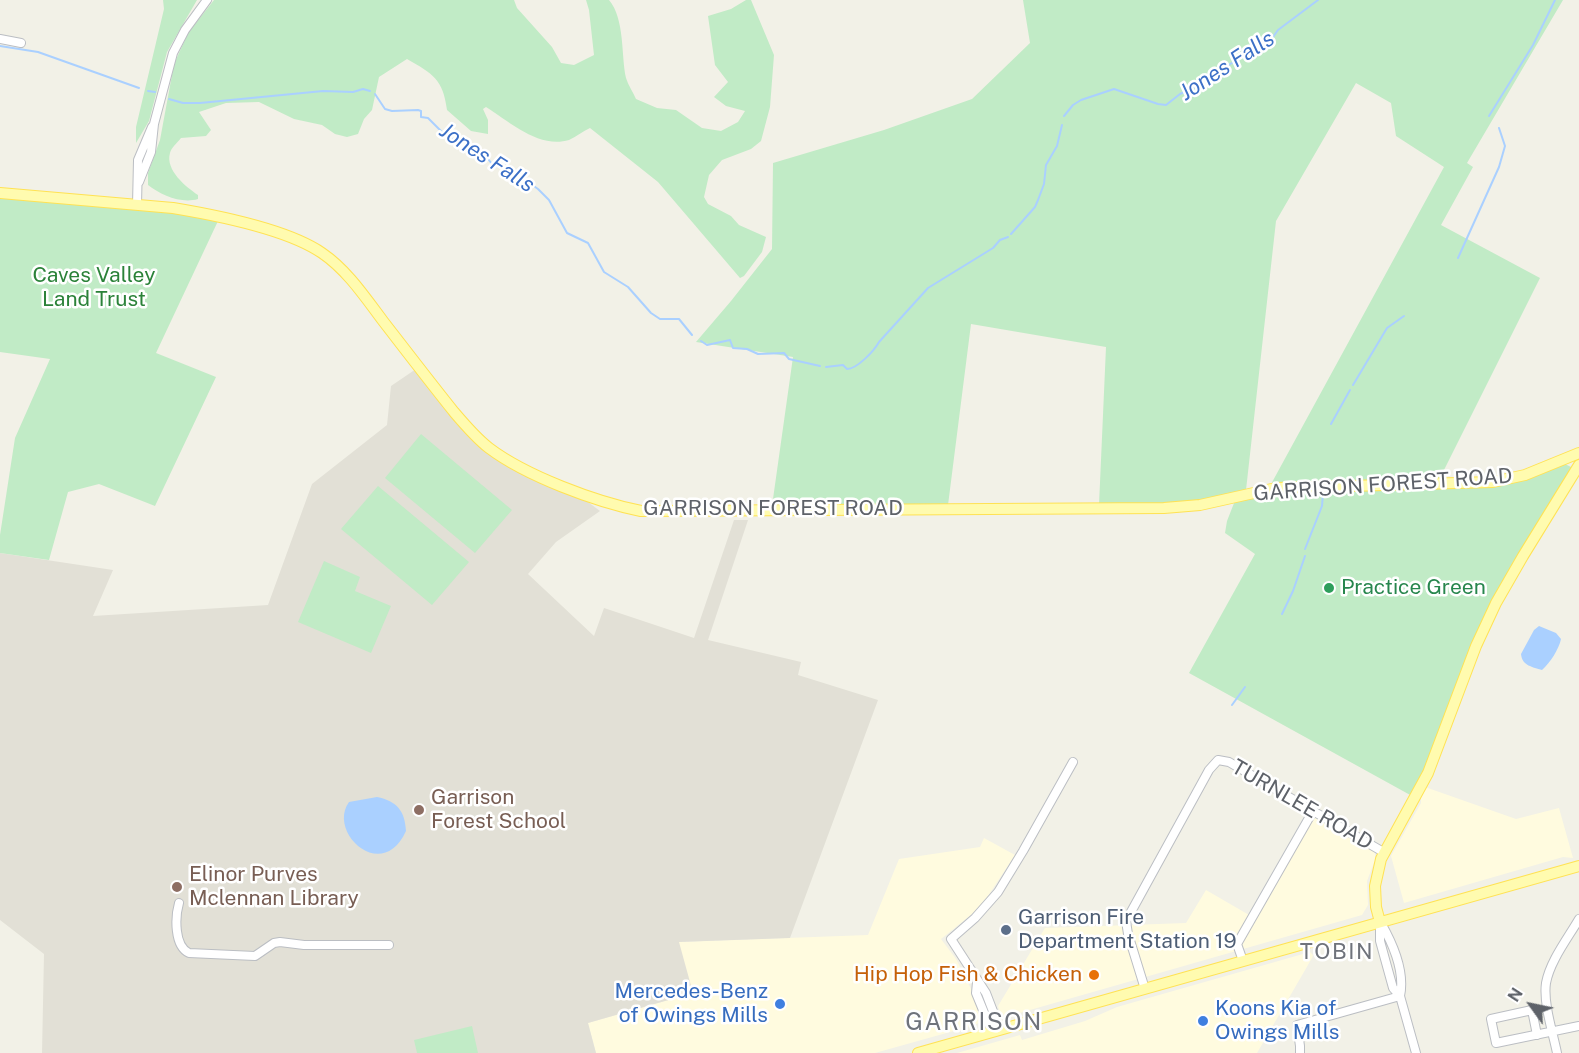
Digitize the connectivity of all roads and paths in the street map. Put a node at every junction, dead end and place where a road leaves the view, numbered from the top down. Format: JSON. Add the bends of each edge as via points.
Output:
{"nodes":[{"id":1,"x":207,"y":0,"type":"edge"},
{"id":2,"x":0,"y":39,"type":"edge"},
{"id":3,"x":21,"y":43,"type":"dead end"},
{"id":4,"x":0,"y":193,"type":"edge"},
{"id":5,"x":137,"y":205,"type":"junction"},
{"id":6,"x":1579,"y":453,"type":"edge"},
{"id":7,"x":1579,"y":465,"type":"edge"},
{"id":8,"x":1072,"y":762,"type":"dead end"},
{"id":9,"x":1313,"y":811,"type":"junction"},
{"id":10,"x":1385,"y":853,"type":"junction"},
{"id":11,"x":1579,"y":866,"type":"edge"},
{"id":12,"x":179,"y":903,"type":"dead end"},
{"id":13,"x":1579,"y":919,"type":"edge"},
{"id":14,"x":1380,"y":922,"type":"junction"},
{"id":15,"x":389,"y":945,"type":"dead end"},
{"id":16,"x":1243,"y":961,"type":"junction"},
{"id":17,"x":1145,"y":989,"type":"junction"},
{"id":18,"x":1400,"y":996,"type":"junction"},
{"id":19,"x":1579,"y":1026,"type":"edge"},
{"id":20,"x":1553,"y":1031,"type":"junction"},
{"id":21,"x":992,"y":1032,"type":"junction"},
{"id":22,"x":1537,"y":1035,"type":"junction"},
{"id":23,"x":918,"y":1053,"type":"edge"},
{"id":24,"x":1300,"y":1053,"type":"edge"},
{"id":25,"x":1416,"y":1053,"type":"edge"},
{"id":26,"x":1557,"y":1053,"type":"edge"}],
"edges":[{"from":1,"to":5,"type":"street","via":[[173,53],[154,123],[151,152],[139,182]]},
{"from":2,"to":3,"type":"street"},
{"from":4,"to":5,"type":"main road","name":"GARRISON FOREST ROAD"},
{"from":5,"to":6,"type":"main road","name":"GARRISON FOREST ROAD","via":[[200,213],[269,230],[322,253],[345,274],[454,412],[489,448],[513,464],[574,491],[641,511],[1182,507],[1276,488],[1493,482],[1525,475]]},
{"from":7,"to":10,"type":"main road","via":[[1491,614],[1428,773]]},
{"from":8,"to":21,"type":"street","via":[[998,892],[951,939],[986,993],[996,1018]]},
{"from":9,"to":10,"type":"street","name":"TURNLEE ROAD"},
{"from":9,"to":16,"type":"street","via":[[1237,944]]},
{"from":9,"to":17,"type":"street","name":"TURNLEE ROAD","via":[[1229,762],[1218,760],[1126,921]]},
{"from":10,"to":14,"type":"main road","via":[[1375,886]]},
{"from":11,"to":14,"type":"main road"},
{"from":12,"to":15,"type":"street","via":[[179,937],[184,950],[189,952],[255,956],[280,942]]},
{"from":13,"to":20,"type":"street","via":[[1548,975],[1546,995]]},
{"from":14,"to":16,"type":"main road"},
{"from":14,"to":18,"type":"street","via":[[1380,941],[1393,988]]},
{"from":16,"to":17,"type":"main road"},
{"from":17,"to":21,"type":"main road"},
{"from":18,"to":24,"type":"street","via":[[1297,1025]]},
{"from":18,"to":25,"type":"street"},
{"from":19,"to":20,"type":"street"},
{"from":20,"to":22,"type":"street"},
{"from":20,"to":26,"type":"street"},
{"from":21,"to":23,"type":"main road"},
{"from":22,"to":22,"type":"street","via":[[1496,1043],[1491,1018],[1532,1010]]}]}
